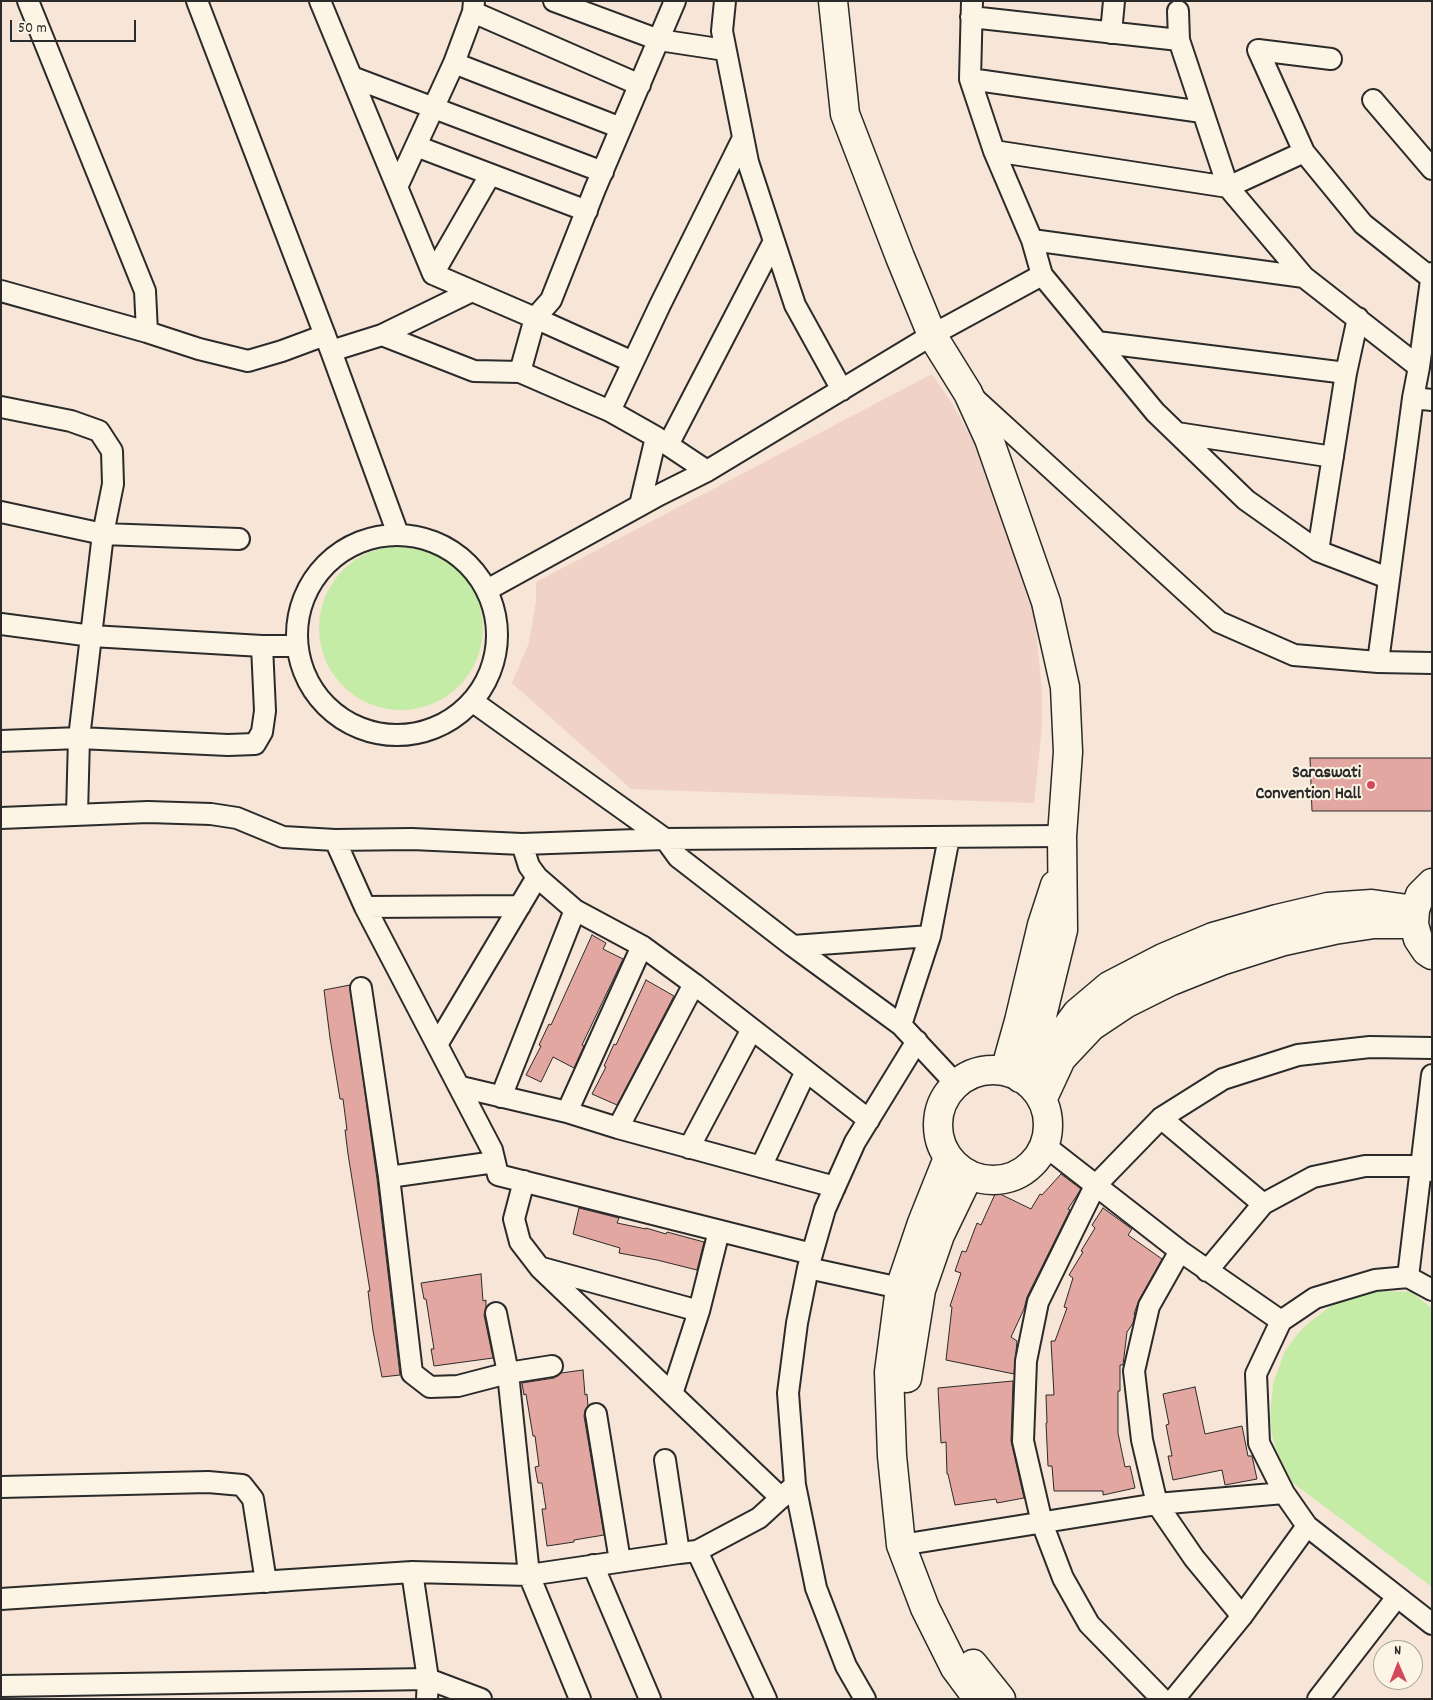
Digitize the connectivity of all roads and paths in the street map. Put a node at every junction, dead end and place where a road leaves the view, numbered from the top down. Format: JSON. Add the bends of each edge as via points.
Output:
{"nodes":[{"id":1,"x":28,"y":1,"type":"edge"},
{"id":2,"x":197,"y":1,"type":"edge"},
{"id":3,"x":320,"y":1,"type":"edge"},
{"id":4,"x":554,"y":1,"type":"edge"},
{"id":5,"x":675,"y":1,"type":"edge"},
{"id":6,"x":725,"y":1,"type":"edge"},
{"id":7,"x":833,"y":1,"type":"edge"},
{"id":8,"x":1114,"y":1,"type":"edge"},
{"id":9,"x":474,"y":7,"type":"edge"},
{"id":10,"x":971,"y":9,"type":"edge"},
{"id":11,"x":1178,"y":11,"type":"dead end"},
{"id":12,"x":1111,"y":33,"type":"junction"},
{"id":13,"x":659,"y":40,"type":"junction"},
{"id":14,"x":1179,"y":40,"type":"junction"},
{"id":15,"x":726,"y":50,"type":"junction"},
{"id":16,"x":1331,"y":58,"type":"dead end"},
{"id":17,"x":454,"y":63,"type":"junction"},
{"id":18,"x":352,"y":77,"type":"junction"},
{"id":19,"x":970,"y":79,"type":"junction"},
{"id":20,"x":640,"y":85,"type":"junction"},
{"id":21,"x":1373,"y":100,"type":"dead end"},
{"id":22,"x":434,"y":108,"type":"junction"},
{"id":23,"x":1202,"y":112,"type":"junction"},
{"id":24,"x":621,"y":128,"type":"junction"},
{"id":25,"x":743,"y":138,"type":"junction"},
{"id":26,"x":416,"y":146,"type":"junction"},
{"id":27,"x":994,"y":151,"type":"junction"},
{"id":28,"x":1304,"y":152,"type":"junction"},
{"id":29,"x":1432,"y":169,"type":"edge"},
{"id":30,"x":603,"y":172,"type":"junction"},
{"id":31,"x":490,"y":175,"type":"junction"},
{"id":32,"x":398,"y":187,"type":"junction"},
{"id":33,"x":1228,"y":187,"type":"junction"},
{"id":34,"x":587,"y":211,"type":"junction"},
{"id":35,"x":1032,"y":240,"type":"junction"},
{"id":36,"x":774,"y":241,"type":"junction"},
{"id":37,"x":434,"y":274,"type":"junction"},
{"id":38,"x":1042,"y":275,"type":"junction"},
{"id":39,"x":1431,"y":276,"type":"edge"},
{"id":40,"x":1304,"y":277,"type":"junction"},
{"id":41,"x":472,"y":290,"type":"junction"},
{"id":42,"x":1,"y":291,"type":"edge"},
{"id":43,"x":535,"y":318,"type":"junction"},
{"id":44,"x":1358,"y":318,"type":"junction"},
{"id":45,"x":147,"y":332,"type":"junction"},
{"id":46,"x":382,"y":335,"type":"junction"},
{"id":47,"x":932,"y":335,"type":"junction"},
{"id":48,"x":1097,"y":342,"type":"junction"},
{"id":49,"x":328,"y":343,"type":"junction"},
{"id":50,"x":633,"y":362,"type":"junction"},
{"id":51,"x":1419,"y":367,"type":"junction"},
{"id":52,"x":520,"y":372,"type":"junction"},
{"id":53,"x":1346,"y":373,"type":"junction"},
{"id":54,"x":842,"y":390,"type":"junction"},
{"id":55,"x":968,"y":393,"type":"junction"},
{"id":56,"x":1422,"y":399,"type":"edge"},
{"id":57,"x":1,"y":407,"type":"edge"},
{"id":58,"x":610,"y":411,"type":"junction"},
{"id":59,"x":1177,"y":433,"type":"junction"},
{"id":60,"x":662,"y":441,"type":"junction"},
{"id":61,"x":1333,"y":456,"type":"junction"},
{"id":62,"x":707,"y":471,"type":"junction"},
{"id":63,"x":640,"y":505,"type":"junction"},
{"id":64,"x":1,"y":512,"type":"edge"},
{"id":65,"x":103,"y":534,"type":"junction"},
{"id":66,"x":398,"y":534,"type":"junction"},
{"id":67,"x":239,"y":539,"type":"dead end"},
{"id":68,"x":1318,"y":551,"type":"junction"},
{"id":69,"x":1388,"y":578,"type":"junction"},
{"id":70,"x":487,"y":590,"type":"junction"},
{"id":71,"x":1,"y":624,"type":"edge"},
{"id":72,"x":92,"y":636,"type":"junction"},
{"id":73,"x":262,"y":646,"type":"junction"},
{"id":74,"x":296,"y":646,"type":"junction"},
{"id":75,"x":1378,"y":662,"type":"junction"},
{"id":76,"x":1432,"y":664,"type":"edge"},
{"id":77,"x":472,"y":701,"type":"junction"},
{"id":78,"x":80,"y":738,"type":"junction"},
{"id":79,"x":1,"y":741,"type":"edge"},
{"id":80,"x":77,"y":814,"type":"junction"},
{"id":81,"x":1,"y":818,"type":"edge"},
{"id":82,"x":949,"y":837,"type":"junction"},
{"id":83,"x":665,"y":839,"type":"junction"},
{"id":84,"x":336,"y":840,"type":"junction"},
{"id":85,"x":522,"y":844,"type":"junction"},
{"id":86,"x":1063,"y":849,"type":"junction"},
{"id":87,"x":537,"y":877,"type":"junction"},
{"id":88,"x":1432,"y":883,"type":"edge"},
{"id":89,"x":520,"y":906,"type":"junction"},
{"id":90,"x":365,"y":907,"type":"junction"},
{"id":91,"x":575,"y":910,"type":"junction"},
{"id":92,"x":1414,"y":917,"type":"junction"},
{"id":93,"x":930,"y":936,"type":"junction"},
{"id":94,"x":642,"y":946,"type":"junction"},
{"id":95,"x":793,"y":946,"type":"junction"},
{"id":96,"x":1432,"y":956,"type":"edge"},
{"id":97,"x":694,"y":984,"type":"junction"},
{"id":98,"x":361,"y":988,"type":"dead end"},
{"id":99,"x":901,"y":1025,"type":"junction"},
{"id":100,"x":752,"y":1029,"type":"junction"},
{"id":101,"x":917,"y":1042,"type":"junction"},
{"id":102,"x":438,"y":1043,"type":"junction"},
{"id":103,"x":1432,"y":1048,"type":"edge"},
{"id":104,"x":806,"y":1071,"type":"junction"},
{"id":105,"x":1432,"y":1074,"type":"edge"},
{"id":106,"x":956,"y":1084,"type":"junction"},
{"id":107,"x":1025,"y":1084,"type":"junction"},
{"id":108,"x":461,"y":1087,"type":"junction"},
{"id":109,"x":501,"y":1097,"type":"junction"},
{"id":110,"x":567,"y":1112,"type":"junction"},
{"id":111,"x":1161,"y":1118,"type":"junction"},
{"id":112,"x":869,"y":1120,"type":"junction"},
{"id":113,"x":618,"y":1128,"type":"junction"},
{"id":114,"x":1044,"y":1145,"type":"junction"},
{"id":115,"x":689,"y":1148,"type":"junction"},
{"id":116,"x":948,"y":1158,"type":"junction"},
{"id":117,"x":495,"y":1162,"type":"junction"},
{"id":118,"x":761,"y":1167,"type":"junction"},
{"id":119,"x":1426,"y":1169,"type":"edge"},
{"id":120,"x":969,"y":1175,"type":"junction"},
{"id":121,"x":389,"y":1177,"type":"junction"},
{"id":122,"x":524,"y":1181,"type":"junction"},
{"id":123,"x":1095,"y":1186,"type":"junction"},
{"id":124,"x":835,"y":1187,"type":"junction"},
{"id":125,"x":1263,"y":1204,"type":"junction"},
{"id":126,"x":719,"y":1231,"type":"junction"},
{"id":127,"x":1180,"y":1251,"type":"junction"},
{"id":128,"x":810,"y":1261,"type":"junction"},
{"id":129,"x":540,"y":1268,"type":"junction"},
{"id":130,"x":1207,"y":1271,"type":"junction"},
{"id":131,"x":1408,"y":1277,"type":"junction"},
{"id":132,"x":900,"y":1288,"type":"junction"},
{"id":133,"x":1432,"y":1290,"type":"edge"},
{"id":134,"x":699,"y":1311,"type":"junction"},
{"id":135,"x":496,"y":1313,"type":"dead end"},
{"id":136,"x":1281,"y":1321,"type":"junction"},
{"id":137,"x":552,"y":1366,"type":"dead end"},
{"id":138,"x":508,"y":1373,"type":"junction"},
{"id":139,"x":672,"y":1394,"type":"junction"},
{"id":140,"x":596,"y":1414,"type":"dead end"},
{"id":141,"x":665,"y":1460,"type":"dead end"},
{"id":142,"x":1,"y":1487,"type":"edge"},
{"id":143,"x":788,"y":1491,"type":"junction"},
{"id":144,"x":1284,"y":1493,"type":"junction"},
{"id":145,"x":1157,"y":1504,"type":"junction"},
{"id":146,"x":1042,"y":1523,"type":"junction"},
{"id":147,"x":1307,"y":1526,"type":"junction"},
{"id":148,"x":910,"y":1543,"type":"junction"},
{"id":149,"x":688,"y":1552,"type":"junction"},
{"id":150,"x":620,"y":1562,"type":"junction"},
{"id":151,"x":593,"y":1565,"type":"junction"},
{"id":152,"x":412,"y":1572,"type":"junction"},
{"id":153,"x":528,"y":1575,"type":"junction"},
{"id":154,"x":266,"y":1582,"type":"junction"},
{"id":155,"x":1397,"y":1597,"type":"junction"},
{"id":156,"x":1,"y":1599,"type":"edge"},
{"id":157,"x":1242,"y":1616,"type":"junction"},
{"id":158,"x":1432,"y":1624,"type":"edge"},
{"id":159,"x":428,"y":1679,"type":"junction"},
{"id":160,"x":1,"y":1686,"type":"edge"},
{"id":161,"x":427,"y":1699,"type":"edge"},
{"id":162,"x":481,"y":1699,"type":"edge"},
{"id":163,"x":580,"y":1699,"type":"edge"},
{"id":164,"x":650,"y":1699,"type":"edge"},
{"id":165,"x":766,"y":1699,"type":"edge"},
{"id":166,"x":865,"y":1699,"type":"edge"},
{"id":167,"x":978,"y":1699,"type":"edge"},
{"id":168,"x":1001,"y":1699,"type":"edge"},
{"id":169,"x":1162,"y":1699,"type":"edge"},
{"id":170,"x":1174,"y":1699,"type":"edge"},
{"id":171,"x":1318,"y":1699,"type":"edge"}],
"edges":[{"from":1,"to":45,"type":"street","via":[[145,292]]},
{"from":2,"to":49,"type":"street"},
{"from":3,"to":18,"type":"street"},
{"from":4,"to":13,"type":"street"},
{"from":5,"to":13,"type":"street"},
{"from":6,"to":15,"type":"street","via":[[722,31]]},
{"from":7,"to":47,"type":"street","via":[[845,114]]},
{"from":8,"to":12,"type":"street"},
{"from":9,"to":17,"type":"street"},
{"from":9,"to":20,"type":"street"},
{"from":10,"to":12,"type":"street"},
{"from":10,"to":19,"type":"street"},
{"from":11,"to":14,"type":"street"},
{"from":12,"to":14,"type":"street"},
{"from":13,"to":15,"type":"street"},
{"from":13,"to":20,"type":"street"},
{"from":14,"to":23,"type":"street"},
{"from":15,"to":25,"type":"street"},
{"from":16,"to":28,"type":"street","via":[[1258,50]]},
{"from":17,"to":22,"type":"street"},
{"from":17,"to":24,"type":"street"},
{"from":18,"to":22,"type":"street"},
{"from":18,"to":32,"type":"street"},
{"from":19,"to":23,"type":"street"},
{"from":19,"to":27,"type":"street"},
{"from":20,"to":24,"type":"street"},
{"from":21,"to":29,"type":"street"},
{"from":22,"to":26,"type":"street"},
{"from":22,"to":30,"type":"street"},
{"from":23,"to":33,"type":"street"},
{"from":24,"to":30,"type":"street"},
{"from":25,"to":36,"type":"street"},
{"from":25,"to":50,"type":"street"},
{"from":26,"to":31,"type":"street"},
{"from":26,"to":32,"type":"street"},
{"from":27,"to":33,"type":"street"},
{"from":27,"to":35,"type":"street"},
{"from":28,"to":33,"type":"street"},
{"from":28,"to":39,"type":"street","via":[[1363,224]]},
{"from":30,"to":34,"type":"street"},
{"from":31,"to":34,"type":"street"},
{"from":31,"to":37,"type":"street"},
{"from":32,"to":37,"type":"street"},
{"from":33,"to":40,"type":"street"},
{"from":34,"to":43,"type":"street","via":[[551,300]]},
{"from":35,"to":38,"type":"street"},
{"from":35,"to":40,"type":"street"},
{"from":36,"to":54,"type":"street","via":[[795,304]]},
{"from":36,"to":60,"type":"street"},
{"from":37,"to":41,"type":"street"},
{"from":38,"to":47,"type":"street"},
{"from":38,"to":48,"type":"street"},
{"from":39,"to":51,"type":"street"},
{"from":40,"to":44,"type":"street"},
{"from":41,"to":43,"type":"street"},
{"from":41,"to":46,"type":"street"},
{"from":42,"to":45,"type":"street"},
{"from":43,"to":50,"type":"street"},
{"from":43,"to":52,"type":"street"},
{"from":44,"to":51,"type":"street"},
{"from":44,"to":53,"type":"street"},
{"from":45,"to":49,"type":"street","via":[[248,361]]},
{"from":46,"to":49,"type":"street"},
{"from":46,"to":52,"type":"street","via":[[474,371]]},
{"from":47,"to":54,"type":"street"},
{"from":47,"to":55,"type":"street"},
{"from":48,"to":53,"type":"street"},
{"from":48,"to":59,"type":"street","via":[[1155,412]]},
{"from":49,"to":66,"type":"street"},
{"from":50,"to":58,"type":"street"},
{"from":51,"to":56,"type":"street"},
{"from":52,"to":58,"type":"street"},
{"from":53,"to":61,"type":"street"},
{"from":54,"to":62,"type":"street"},
{"from":55,"to":75,"type":"street","via":[[1219,622],[1294,655]]},
{"from":55,"to":86,"type":"street","via":[[990,439],[1046,602],[1065,687],[1068,752]]},
{"from":56,"to":69,"type":"street"},
{"from":57,"to":65,"type":"street","via":[[71,421],[99,431],[112,452],[113,484]]},
{"from":58,"to":60,"type":"street"},
{"from":59,"to":61,"type":"street"},
{"from":59,"to":68,"type":"street","via":[[1246,500]]},
{"from":60,"to":62,"type":"street"},
{"from":60,"to":63,"type":"street"},
{"from":61,"to":68,"type":"street"},
{"from":62,"to":63,"type":"street"},
{"from":63,"to":70,"type":"street"},
{"from":64,"to":65,"type":"street"},
{"from":65,"to":67,"type":"street"},
{"from":65,"to":72,"type":"street"},
{"from":66,"to":70,"type":"street","via":[[425,539],[450,550],[471,567]]},
{"from":66,"to":74,"type":"street","via":[[370,538],[344,549],[322,567],[306,591],[297,618]]},
{"from":68,"to":69,"type":"street"},
{"from":69,"to":75,"type":"street"},
{"from":70,"to":77,"type":"street","via":[[495,612],[498,636],[486,682]]},
{"from":71,"to":72,"type":"street"},
{"from":72,"to":73,"type":"street"},
{"from":72,"to":78,"type":"street"},
{"from":73,"to":74,"type":"street"},
{"from":73,"to":78,"type":"street","via":[[265,711],[262,732],[255,744]]},
{"from":74,"to":77,"type":"street","via":[[304,674],[319,698],[340,718],[366,730],[395,735],[424,731],[450,720]]},
{"from":75,"to":76,"type":"street"},
{"from":77,"to":83,"type":"street"},
{"from":78,"to":79,"type":"street"},
{"from":78,"to":80,"type":"street"},
{"from":80,"to":81,"type":"street"},
{"from":80,"to":84,"type":"street","via":[[211,814],[237,818],[283,837]]},
{"from":82,"to":83,"type":"street"},
{"from":82,"to":86,"type":"street"},
{"from":82,"to":93,"type":"street"},
{"from":83,"to":85,"type":"street"},
{"from":83,"to":95,"type":"street","via":[[678,857]]},
{"from":84,"to":85,"type":"street","via":[[412,839]]},
{"from":84,"to":90,"type":"street"},
{"from":85,"to":87,"type":"street","via":[[529,866]]},
{"from":86,"to":107,"type":"street","via":[[1063,930]]},
{"from":87,"to":89,"type":"street"},
{"from":87,"to":91,"type":"street"},
{"from":88,"to":92,"type":"street","via":[[1420,896]]},
{"from":89,"to":90,"type":"street"},
{"from":89,"to":102,"type":"street"},
{"from":90,"to":102,"type":"street"},
{"from":91,"to":94,"type":"street"},
{"from":91,"to":109,"type":"street"},
{"from":92,"to":96,"type":"street","via":[[1418,939]]},
{"from":92,"to":107,"type":"street","via":[[1372,904],[1328,908],[1213,937],[1163,958],[1109,986],[1077,1013]]},
{"from":93,"to":95,"type":"street"},
{"from":93,"to":99,"type":"street"},
{"from":94,"to":97,"type":"street"},
{"from":94,"to":110,"type":"street"},
{"from":95,"to":99,"type":"street"},
{"from":97,"to":100,"type":"street"},
{"from":97,"to":113,"type":"street"},
{"from":98,"to":121,"type":"street"},
{"from":99,"to":101,"type":"street"},
{"from":100,"to":104,"type":"street"},
{"from":100,"to":115,"type":"street"},
{"from":101,"to":106,"type":"street"},
{"from":101,"to":112,"type":"street"},
{"from":102,"to":108,"type":"street"},
{"from":103,"to":111,"type":"street","via":[[1370,1047],[1298,1055],[1223,1079]]},
{"from":104,"to":112,"type":"street"},
{"from":104,"to":118,"type":"street"},
{"from":105,"to":119,"type":"street"},
{"from":106,"to":107,"type":"street","via":[[970,1074],[987,1070]]},
{"from":106,"to":116,"type":"street","via":[[945,1096],[937,1127],[940,1143]]},
{"from":107,"to":114,"type":"street","via":[[1047,1114],[1048,1130]]},
{"from":108,"to":109,"type":"street"},
{"from":108,"to":117,"type":"street"},
{"from":109,"to":110,"type":"street"},
{"from":110,"to":113,"type":"street"},
{"from":111,"to":123,"type":"street"},
{"from":111,"to":125,"type":"street"},
{"from":112,"to":124,"type":"street","via":[[855,1142]]},
{"from":113,"to":115,"type":"street"},
{"from":114,"to":120,"type":"street","via":[[1035,1161],[1004,1179],[986,1180]]},
{"from":114,"to":123,"type":"street"},
{"from":115,"to":118,"type":"street"},
{"from":116,"to":120,"type":"street"},
{"from":116,"to":132,"type":"street"},
{"from":117,"to":121,"type":"street"},
{"from":117,"to":122,"type":"street","via":[[498,1175]]},
{"from":118,"to":124,"type":"street"},
{"from":119,"to":125,"type":"street","via":[[1365,1166],[1313,1177]]},
{"from":119,"to":131,"type":"street"},
{"from":120,"to":148,"type":"street","via":[[940,1234],[921,1290],[907,1375]]},
{"from":121,"to":138,"type":"street","via":[[412,1373],[430,1387],[458,1386]]},
{"from":122,"to":126,"type":"street"},
{"from":122,"to":129,"type":"street","via":[[514,1219],[520,1242]]},
{"from":123,"to":127,"type":"street"},
{"from":123,"to":146,"type":"street","via":[[1038,1302],[1026,1361],[1023,1441]]},
{"from":124,"to":128,"type":"street"},
{"from":125,"to":130,"type":"street"},
{"from":126,"to":128,"type":"street"},
{"from":126,"to":134,"type":"street"},
{"from":127,"to":130,"type":"street"},
{"from":127,"to":145,"type":"street","via":[[1149,1306],[1134,1371],[1142,1440]]},
{"from":128,"to":132,"type":"street"},
{"from":128,"to":143,"type":"street","via":[[796,1324],[788,1393]]},
{"from":129,"to":134,"type":"street"},
{"from":129,"to":139,"type":"street"},
{"from":130,"to":136,"type":"street"},
{"from":131,"to":133,"type":"street"},
{"from":131,"to":136,"type":"street","via":[[1375,1280],[1316,1298]]},
{"from":132,"to":148,"type":"street","via":[[889,1372],[892,1456]]},
{"from":134,"to":139,"type":"street"},
{"from":135,"to":138,"type":"street"},
{"from":136,"to":144,"type":"street","via":[[1256,1374],[1259,1442]]},
{"from":137,"to":138,"type":"street"},
{"from":138,"to":153,"type":"street"},
{"from":139,"to":143,"type":"street"},
{"from":140,"to":150,"type":"street"},
{"from":141,"to":149,"type":"street"},
{"from":142,"to":154,"type":"street","via":[[208,1482],[242,1485],[253,1499]]},
{"from":143,"to":149,"type":"street","via":[[759,1518]]},
{"from":143,"to":166,"type":"street","via":[[816,1588],[846,1666]]},
{"from":144,"to":145,"type":"street"},
{"from":144,"to":147,"type":"street"},
{"from":145,"to":146,"type":"street"},
{"from":145,"to":157,"type":"street","via":[[1194,1558]]},
{"from":146,"to":148,"type":"street"},
{"from":146,"to":169,"type":"street","via":[[1063,1578],[1088,1624]]},
{"from":147,"to":155,"type":"street"},
{"from":147,"to":157,"type":"street"},
{"from":148,"to":167,"type":"street","via":[[925,1608],[956,1668]]},
{"from":148,"to":168,"type":"street","via":[[970,1661]]},
{"from":149,"to":150,"type":"street"},
{"from":149,"to":165,"type":"street"},
{"from":150,"to":151,"type":"street"},
{"from":151,"to":153,"type":"street"},
{"from":151,"to":164,"type":"street"},
{"from":152,"to":153,"type":"street"},
{"from":152,"to":154,"type":"street"},
{"from":152,"to":159,"type":"street"},
{"from":153,"to":163,"type":"street"},
{"from":154,"to":156,"type":"street"},
{"from":155,"to":158,"type":"street"},
{"from":155,"to":171,"type":"street"},
{"from":157,"to":170,"type":"street"},
{"from":159,"to":160,"type":"street"},
{"from":159,"to":161,"type":"street"},
{"from":159,"to":162,"type":"street"}]}
